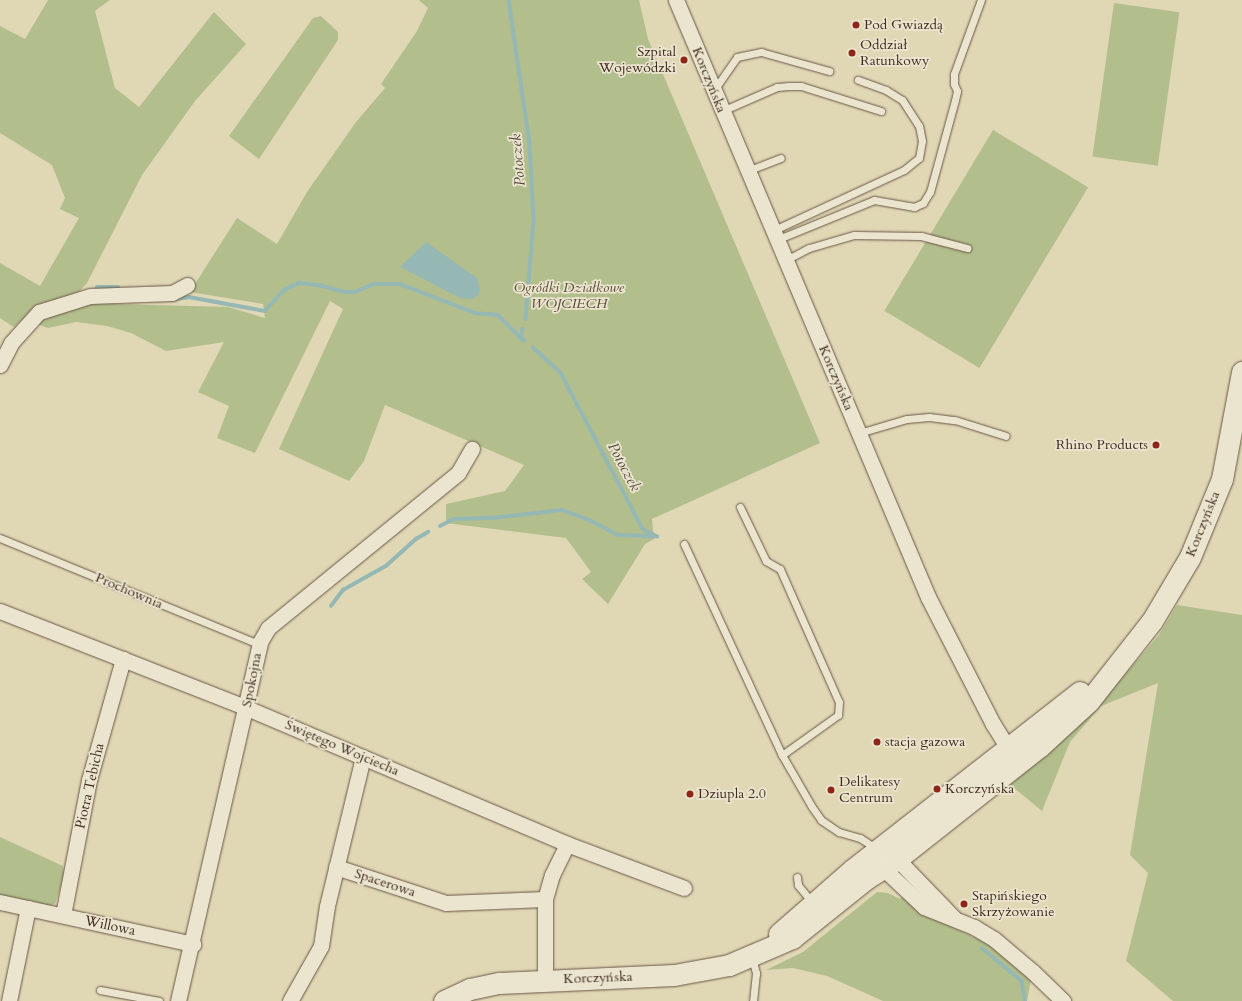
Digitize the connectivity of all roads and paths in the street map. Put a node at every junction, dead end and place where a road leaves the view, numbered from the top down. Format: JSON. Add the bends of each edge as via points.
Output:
{"nodes":[{"id":1,"x":676,"y":0,"type":"edge"},
{"id":2,"x":981,"y":0,"type":"edge"},
{"id":3,"x":829,"y":71,"type":"dead end"},
{"id":4,"x":858,"y":80,"type":"dead end"},
{"id":5,"x":713,"y":90,"type":"junction"},
{"id":6,"x":722,"y":111,"type":"junction"},
{"id":7,"x":881,"y":111,"type":"dead end"},
{"id":8,"x":781,"y":158,"type":"dead end"},
{"id":9,"x":747,"y":171,"type":"junction"},
{"id":10,"x":774,"y":236,"type":"junction"},
{"id":11,"x":967,"y":248,"type":"dead end"},
{"id":12,"x":786,"y":260,"type":"junction"},
{"id":13,"x":187,"y":285,"type":"dead end"},
{"id":14,"x":0,"y":365,"type":"edge"},
{"id":15,"x":1242,"y":372,"type":"edge"},
{"id":16,"x":860,"y":433,"type":"junction"},
{"id":17,"x":1006,"y":436,"type":"dead end"},
{"id":18,"x":472,"y":449,"type":"dead end"},
{"id":19,"x":740,"y":507,"type":"dead end"},
{"id":20,"x":0,"y":538,"type":"edge"},
{"id":21,"x":684,"y":544,"type":"dead end"},
{"id":22,"x":0,"y":611,"type":"edge"},
{"id":23,"x":259,"y":644,"type":"junction"},
{"id":24,"x":123,"y":659,"type":"junction"},
{"id":25,"x":247,"y":708,"type":"junction"},
{"id":26,"x":782,"y":755,"type":"junction"},
{"id":27,"x":1013,"y":756,"type":"junction"},
{"id":28,"x":363,"y":757,"type":"junction"},
{"id":29,"x":568,"y":844,"type":"junction"},
{"id":30,"x":887,"y":859,"type":"junction"},
{"id":31,"x":336,"y":867,"type":"junction"},
{"id":32,"x":797,"y":877,"type":"dead end"},
{"id":33,"x":684,"y":888,"type":"dead end"},
{"id":34,"x":545,"y":899,"type":"junction"},
{"id":35,"x":0,"y":902,"type":"edge"},
{"id":36,"x":814,"y":903,"type":"junction"},
{"id":37,"x":28,"y":908,"type":"junction"},
{"id":38,"x":63,"y":915,"type":"junction"},
{"id":39,"x":193,"y":944,"type":"junction"},
{"id":40,"x":752,"y":956,"type":"junction"},
{"id":41,"x":545,"y":980,"type":"junction"},
{"id":42,"x":100,"y":990,"type":"dead end"},
{"id":43,"x":9,"y":1001,"type":"edge"},
{"id":44,"x":159,"y":1001,"type":"edge"},
{"id":45,"x":178,"y":1001,"type":"edge"},
{"id":46,"x":290,"y":1001,"type":"edge"},
{"id":47,"x":444,"y":1001,"type":"edge"},
{"id":48,"x":753,"y":1001,"type":"edge"},
{"id":49,"x":1063,"y":1001,"type":"edge"}],
"edges":[{"from":1,"to":5,"type":"street","name":"Korczyńska"},
{"from":2,"to":10,"type":"lane","via":[[954,74],[954,84],[958,90],[956,100],[930,192],[923,203],[914,207],[893,202],[868,201]]},
{"from":3,"to":5,"type":"lane","via":[[762,52],[737,57]]},
{"from":4,"to":10,"type":"lane","via":[[886,90],[902,100],[919,126],[922,141],[919,158],[904,170]]},
{"from":5,"to":6,"type":"street","name":"Korczyńska"},
{"from":6,"to":7,"type":"lane","via":[[777,87],[801,86]]},
{"from":6,"to":9,"type":"street","name":"Korczyńska"},
{"from":8,"to":9,"type":"lane"},
{"from":9,"to":10,"type":"street","name":"Korczyńska"},
{"from":10,"to":12,"type":"street","name":"Korczyńska"},
{"from":11,"to":12,"type":"lane","via":[[921,236],[854,235],[809,248]]},
{"from":12,"to":16,"type":"street","name":"Korczyńska"},
{"from":13,"to":14,"type":"street","via":[[172,293],[90,296],[39,312],[11,343]]},
{"from":15,"to":27,"type":"main road","name":"Korczyńska","via":[[1222,479],[1190,557],[1152,622],[1122,660]]},
{"from":16,"to":17,"type":"lane","via":[[907,419],[929,417],[954,420]]},
{"from":16,"to":27,"type":"street","name":"Korczyńska","via":[[928,597]]},
{"from":18,"to":23,"type":"street","name":"Spokojna","via":[[458,474],[268,628]]},
{"from":19,"to":26,"type":"lane","via":[[766,561],[780,569],[839,702],[838,715]]},
{"from":20,"to":23,"type":"lane","name":"Prochownia"},
{"from":21,"to":26,"type":"lane"},
{"from":22,"to":24,"type":"street","name":"Świętego Wojciecha"},
{"from":23,"to":25,"type":"street","name":"Spokojna"},
{"from":24,"to":25,"type":"street","name":"Świętego Wojciecha"},
{"from":24,"to":38,"type":"street","name":"Piotra Tebicha","via":[[89,780]]},
{"from":25,"to":28,"type":"street","name":"Świętego Wojciecha"},
{"from":25,"to":39,"type":"street","name":"Spokojna"},
{"from":26,"to":30,"type":"lane","via":[[821,820],[839,832],[860,838]]},
{"from":27,"to":30,"type":"main road","name":"Korczyńska"},
{"from":28,"to":29,"type":"street","name":"Świętego Wojciecha"},
{"from":28,"to":31,"type":"street","name":"Spacerowa"},
{"from":29,"to":33,"type":"street","name":"Świętego Wojciecha"},
{"from":29,"to":34,"type":"street","via":[[552,875]]},
{"from":30,"to":36,"type":"main road","name":"Korczyńska"},
{"from":30,"to":40,"type":"main road","name":"Korczyńska","via":[[803,932]]},
{"from":30,"to":49,"type":"street","via":[[924,907],[984,933],[1003,946]]},
{"from":31,"to":34,"type":"street","name":"Spacerowa","via":[[446,903]]},
{"from":31,"to":46,"type":"street","via":[[321,946]]},
{"from":32,"to":36,"type":"lane","via":[[798,886]]},
{"from":34,"to":41,"type":"street"},
{"from":35,"to":37,"type":"street","name":"Willowa"},
{"from":36,"to":40,"type":"main road","name":"Korczyńska"},
{"from":37,"to":38,"type":"street","name":"Willowa"},
{"from":37,"to":43,"type":"street"},
{"from":38,"to":39,"type":"street","name":"Willowa"},
{"from":39,"to":45,"type":"street","name":"Spokojna"},
{"from":40,"to":41,"type":"main road","name":"Korczyńska","via":[[720,968],[686,974]]},
{"from":40,"to":48,"type":"lane","via":[[756,973]]},
{"from":41,"to":47,"type":"main road","name":"Korczyńska","via":[[491,984]]},
{"from":42,"to":44,"type":"lane"}]}
